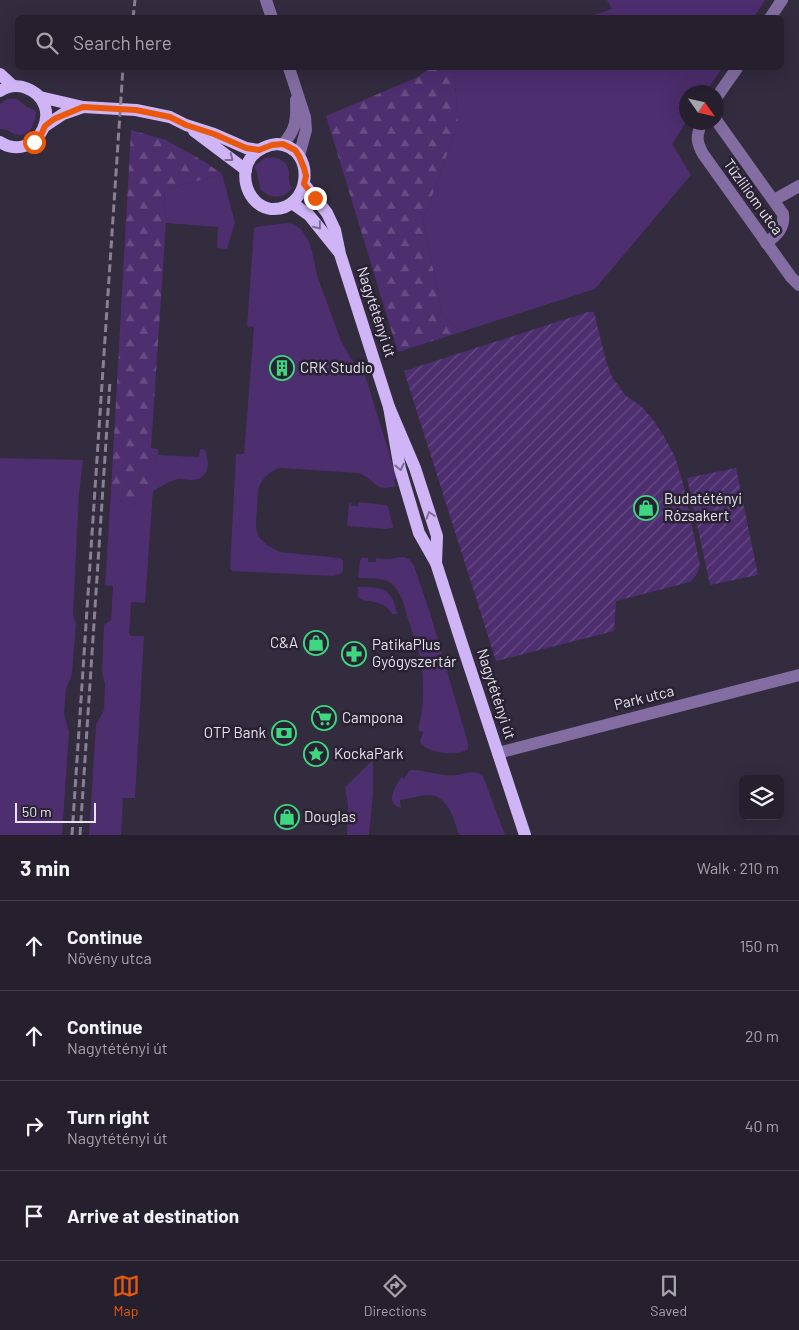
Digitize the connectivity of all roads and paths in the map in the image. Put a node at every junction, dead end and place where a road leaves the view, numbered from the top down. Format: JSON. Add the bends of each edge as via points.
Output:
{"nodes":[{"id":1,"x":266,"y":0,"type":"edge"},
{"id":2,"x":782,"y":0,"type":"edge"},
{"id":3,"x":271,"y":15,"type":"edge"},
{"id":4,"x":772,"y":15,"type":"edge"},
{"id":5,"x":290,"y":70,"type":"edge"},
{"id":6,"x":736,"y":70,"type":"edge"},
{"id":7,"x":0,"y":74,"type":"edge"},
{"id":8,"x":13,"y":86,"type":"junction"},
{"id":9,"x":724,"y":87,"type":"edge"},
{"id":10,"x":296,"y":90,"type":"junction"},
{"id":11,"x":0,"y":91,"type":"edge"},
{"id":12,"x":40,"y":97,"type":"junction"},
{"id":13,"x":83,"y":107,"type":"junction"},
{"id":14,"x":186,"y":125,"type":"junction"},
{"id":15,"x":45,"y":126,"type":"junction"},
{"id":16,"x":699,"y":130,"type":"edge"},
{"id":17,"x":723,"y":130,"type":"edge"},
{"id":18,"x":0,"y":142,"type":"edge"},
{"id":19,"x":283,"y":144,"type":"junction"},
{"id":20,"x":259,"y":150,"type":"junction"},
{"id":21,"x":299,"y":156,"type":"junction"},
{"id":22,"x":246,"y":170,"type":"junction"},
{"id":23,"x":304,"y":184,"type":"junction"},
{"id":24,"x":799,"y":186,"type":"edge"},
{"id":25,"x":774,"y":200,"type":"junction"},
{"id":26,"x":292,"y":202,"type":"junction"},
{"id":27,"x":766,"y":243,"type":"junction"},
{"id":28,"x":340,"y":254,"type":"junction"},
{"id":29,"x":799,"y":286,"type":"edge"},
{"id":30,"x":799,"y":675,"type":"edge"},
{"id":31,"x":498,"y":753,"type":"junction"},
{"id":32,"x":525,"y":835,"type":"edge"}],
"edges":[{"from":1,"to":3,"type":"street"},
{"from":2,"to":4,"type":"street"},
{"from":5,"to":10,"type":"street"},
{"from":6,"to":9,"type":"street"},
{"from":7,"to":8,"type":"main road"},
{"from":8,"to":11,"type":"main road"},
{"from":8,"to":12,"type":"main road","via":[[23,87]]},
{"from":10,"to":19,"type":"street","via":[[294,127]]},
{"from":10,"to":21,"type":"street","via":[[306,130]]},
{"from":12,"to":13,"type":"main road"},
{"from":12,"to":15,"type":"main road","via":[[47,116]]},
{"from":13,"to":14,"type":"main road","via":[[136,110],[170,117]]},
{"from":13,"to":15,"type":"main road","via":[[63,114]]},
{"from":14,"to":20,"type":"main road"},
{"from":14,"to":22,"type":"main road","one_way":true},
{"from":15,"to":18,"type":"main road","via":[[34,142],[26,145],[11,147]]},
{"from":16,"to":27,"type":"street","name":"Tűzliliom utca","via":[[697,144]]},
{"from":17,"to":25,"type":"street"},
{"from":19,"to":20,"type":"main road"},
{"from":19,"to":21,"type":"main road"},
{"from":20,"to":22,"type":"main road","via":[[252,155]]},
{"from":21,"to":23,"type":"main road","via":[[306,176]]},
{"from":22,"to":26,"type":"main road","via":[[246,186],[257,203],[272,209],[283,208]]},
{"from":23,"to":26,"type":"main road"},
{"from":23,"to":28,"type":"main road","name":"Nagytétényi út","via":[[327,213]]},
{"from":24,"to":25,"type":"street"},
{"from":25,"to":27,"type":"street","via":[[784,222],[776,236]]},
{"from":26,"to":28,"type":"main road","name":"Nagytétényi út","one_way":true,"via":[[309,215]]},
{"from":27,"to":29,"type":"street","name":"Tűzliliom utca"},
{"from":28,"to":31,"type":"main road","name":"Nagytétényi út","via":[[388,407],[400,469],[419,533],[436,563]]},
{"from":30,"to":31,"type":"street","name":"Park utca"},
{"from":31,"to":32,"type":"main road","name":"Nagytétényi út"}]}
